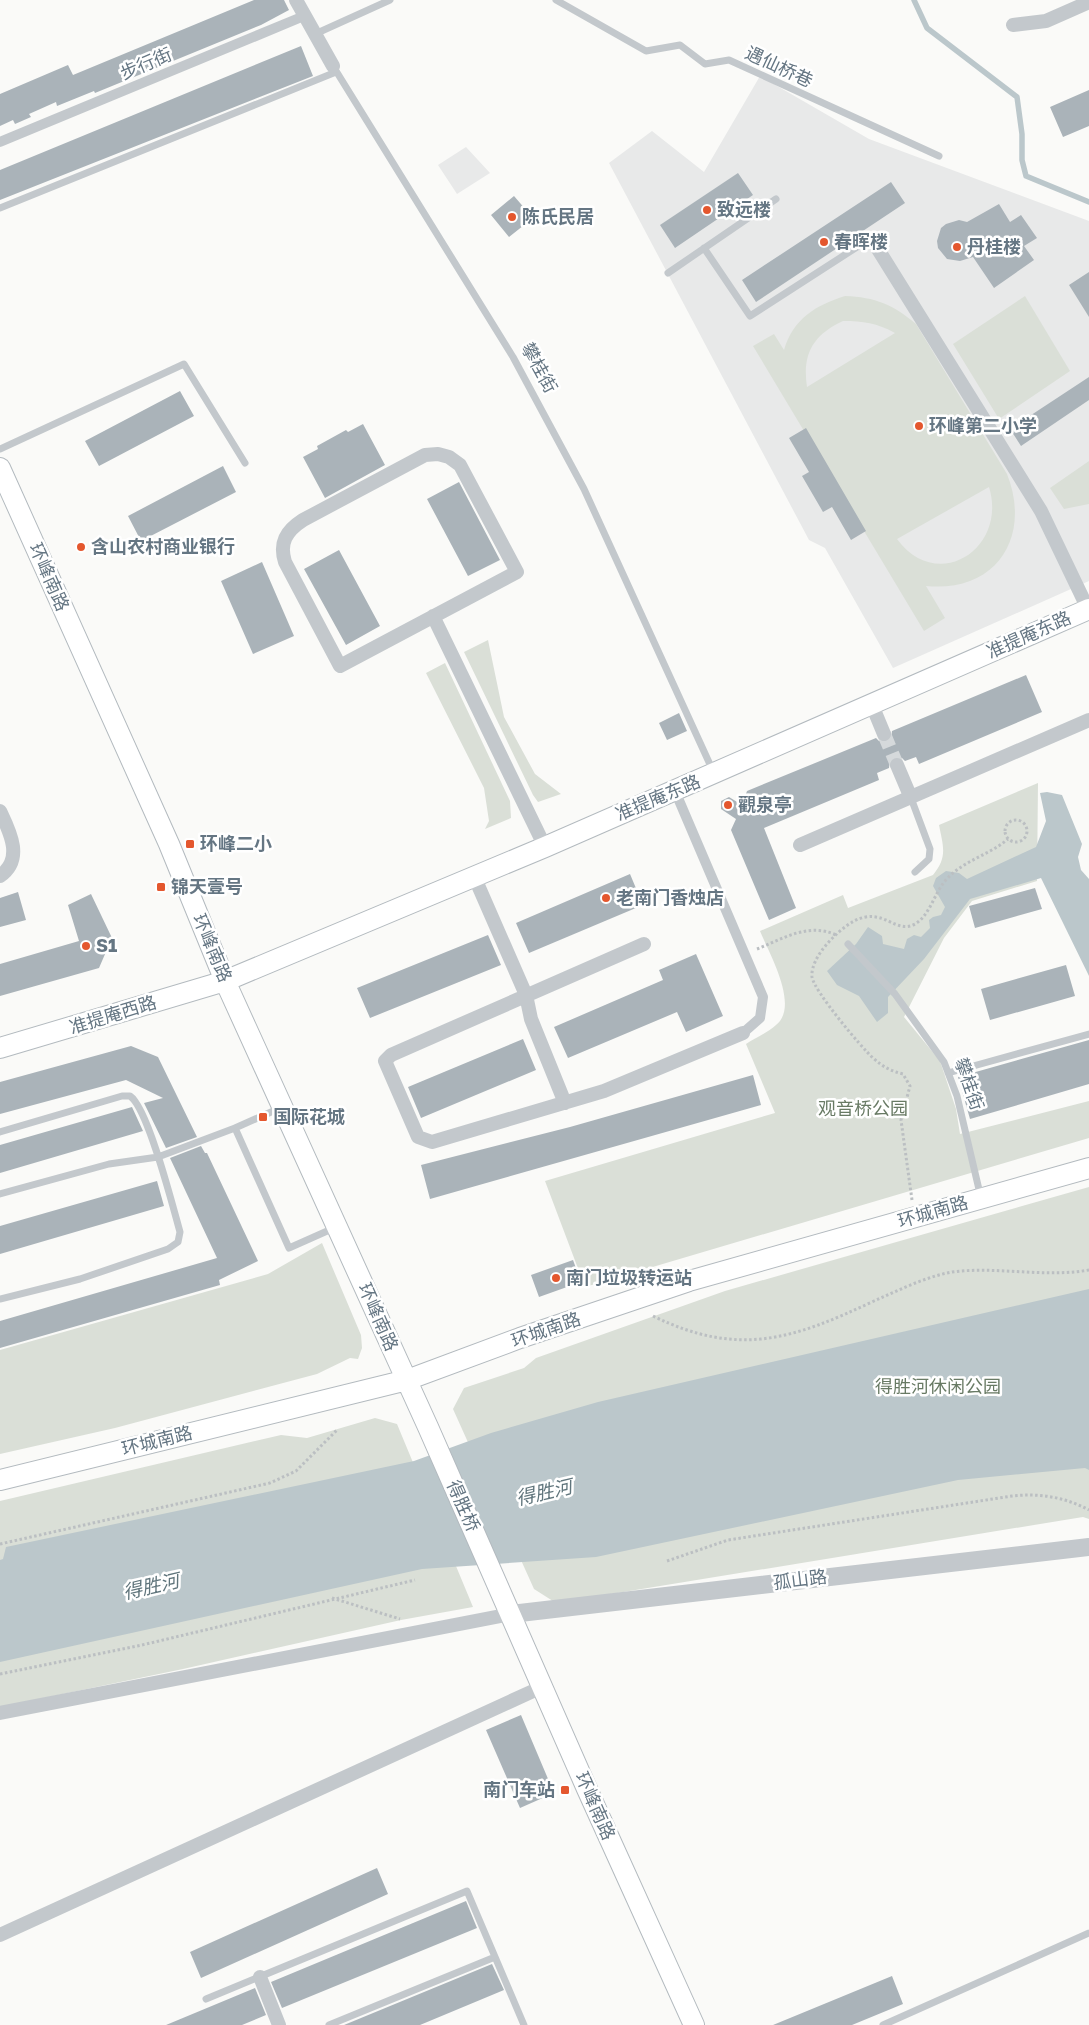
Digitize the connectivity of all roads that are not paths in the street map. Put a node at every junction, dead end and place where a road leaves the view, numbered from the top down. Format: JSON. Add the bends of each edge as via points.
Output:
{"nodes":[{"id":1,"x":296,"y":0,"type":"edge"},
{"id":2,"x":390,"y":0,"type":"edge"},
{"id":3,"x":556,"y":0,"type":"edge"},
{"id":4,"x":1089,"y":2,"type":"edge"},
{"id":5,"x":304,"y":16,"type":"junction"},
{"id":6,"x":1013,"y":25,"type":"dead end"},
{"id":7,"x":315,"y":34,"type":"junction"},
{"id":8,"x":334,"y":69,"type":"junction"},
{"id":9,"x":0,"y":142,"type":"edge"},
{"id":10,"x":939,"y":156,"type":"dead end"},
{"id":11,"x":776,"y":199,"type":"dead end"},
{"id":12,"x":0,"y":208,"type":"edge"},
{"id":13,"x":871,"y":238,"type":"joint"},
{"id":14,"x":704,"y":248,"type":"junction"},
{"id":15,"x":668,"y":273,"type":"dead end"},
{"id":16,"x":0,"y":449,"type":"edge"},
{"id":17,"x":245,"y":463,"type":"dead end"},
{"id":18,"x":0,"y":468,"type":"edge"},
{"id":19,"x":1088,"y":609,"type":"edge"},
{"id":20,"x":433,"y":616,"type":"junction"},
{"id":21,"x":872,"y":706,"type":"junction"},
{"id":22,"x":1089,"y":720,"type":"edge"},
{"id":23,"x":884,"y":734,"type":"tunnel mouth"},
{"id":24,"x":897,"y":765,"type":"tunnel mouth"},
{"id":25,"x":715,"y":773,"type":"junction"},
{"id":26,"x":675,"y":791,"type":"junction"},
{"id":27,"x":911,"y":798,"type":"junction"},
{"id":28,"x":0,"y":811,"type":"edge"},
{"id":29,"x":800,"y":845,"type":"dead end"},
{"id":30,"x":545,"y":847,"type":"junction"},
{"id":31,"x":915,"y":872,"type":"dead end"},
{"id":32,"x":0,"y":876,"type":"edge"},
{"id":33,"x":474,"y":876,"type":"junction"},
{"id":34,"x":644,"y":944,"type":"dead end"},
{"id":35,"x":848,"y":944,"type":"road end"},
{"id":36,"x":226,"y":981,"type":"junction"},
{"id":37,"x":526,"y":995,"type":"junction"},
{"id":38,"x":743,"y":1033,"type":"joint"},
{"id":39,"x":1089,"y":1034,"type":"edge"},
{"id":40,"x":0,"y":1048,"type":"edge"},
{"id":41,"x":948,"y":1073,"type":"junction"},
{"id":42,"x":566,"y":1103,"type":"junction"},
{"id":43,"x":283,"y":1107,"type":"junction"},
{"id":44,"x":235,"y":1128,"type":"junction"},
{"id":45,"x":0,"y":1132,"type":"edge"},
{"id":46,"x":158,"y":1157,"type":"junction"},
{"id":47,"x":1089,"y":1168,"type":"edge"},
{"id":48,"x":0,"y":1194,"type":"edge"},
{"id":49,"x":981,"y":1198,"type":"junction"},
{"id":50,"x":337,"y":1227,"type":"junction"},
{"id":51,"x":0,"y":1299,"type":"edge"},
{"id":52,"x":407,"y":1380,"type":"junction"},
{"id":53,"x":428,"y":1427,"type":"joint"},
{"id":54,"x":0,"y":1480,"type":"edge"},
{"id":55,"x":1089,"y":1547,"type":"edge"},
{"id":56,"x":498,"y":1585,"type":"joint"},
{"id":57,"x":510,"y":1614,"type":"junction"},
{"id":58,"x":542,"y":1688,"type":"junction"},
{"id":59,"x":0,"y":1713,"type":"edge"},
{"id":60,"x":1089,"y":1933,"type":"edge"},
{"id":61,"x":0,"y":1935,"type":"edge"},
{"id":62,"x":495,"y":1957,"type":"junction"},
{"id":63,"x":260,"y":1976,"type":"junction"},
{"id":64,"x":206,"y":1999,"type":"dead end"},
{"id":65,"x":523,"y":2023,"type":"edge"},
{"id":66,"x":280,"y":2025,"type":"edge"},
{"id":67,"x":328,"y":2025,"type":"edge"},
{"id":68,"x":513,"y":2025,"type":"edge"},
{"id":69,"x":694,"y":2025,"type":"edge"},
{"id":70,"x":883,"y":2025,"type":"edge"}],
"edges":[{"from":1,"to":5,"type":"street","name":"攀桂街"},
{"from":2,"to":7,"type":"lane"},
{"from":3,"to":10,"type":"lane","name":"遇仙桥巷","via":[[646,51],[680,45],[704,64],[729,60]]},
{"from":4,"to":6,"type":"street","via":[[1046,21]]},
{"from":5,"to":7,"type":"street","name":"攀桂街"},
{"from":5,"to":9,"type":"street","name":"步行街"},
{"from":7,"to":8,"type":"street","name":"攀桂街"},
{"from":8,"to":12,"type":"lane"},
{"from":8,"to":25,"type":"lane","name":"攀桂街","via":[[513,357],[584,489]]},
{"from":11,"to":14,"type":"lane"},
{"from":13,"to":14,"type":"lane","via":[[750,316]]},
{"from":13,"to":19,"type":"street","via":[[1041,511]]},
{"from":14,"to":15,"type":"lane"},
{"from":16,"to":17,"type":"lane","via":[[184,364]]},
{"from":18,"to":36,"type":"main road","name":"环峰南路","via":[[169,844]]},
{"from":19,"to":21,"type":"main road","name":"准提庵东路"},
{"from":20,"to":20,"type":"street","via":[[517,572],[460,465],[449,457],[425,455],[303,520],[284,538],[284,562],[340,666]]},
{"from":20,"to":30,"type":"street"},
{"from":21,"to":23,"type":"street"},
{"from":21,"to":25,"type":"main road","name":"准提庵东路"},
{"from":22,"to":27,"type":"street"},
{"from":24,"to":27,"type":"street"},
{"from":25,"to":26,"type":"main road","name":"准提庵东路"},
{"from":26,"to":30,"type":"main road","name":"准提庵东路"},
{"from":26,"to":38,"type":"street","via":[[763,997],[760,1018]]},
{"from":27,"to":29,"type":"street"},
{"from":27,"to":31,"type":"lane","via":[[930,849],[929,858]]},
{"from":28,"to":32,"type":"street","via":[[14,854],[10,867]]},
{"from":30,"to":33,"type":"main road","name":"准提庵东路"},
{"from":33,"to":36,"type":"main road","name":"准提庵东路"},
{"from":33,"to":37,"type":"street"},
{"from":34,"to":37,"type":"street"},
{"from":35,"to":41,"type":"lane","name":"攀桂街","via":[[895,994],[933,1045]]},
{"from":36,"to":40,"type":"main road","name":"准提庵西路"},
{"from":36,"to":43,"type":"main road","name":"环峰南路"},
{"from":37,"to":42,"type":"street","via":[[531,1019]]},
{"from":37,"to":42,"type":"street","via":[[391,1055],[386,1061],[418,1137],[432,1142]]},
{"from":38,"to":42,"type":"street","via":[[604,1091]]},
{"from":39,"to":41,"type":"lane"},
{"from":41,"to":49,"type":"lane","name":"攀桂街","via":[[957,1096]]},
{"from":43,"to":44,"type":"lane"},
{"from":43,"to":50,"type":"main road","name":"环峰南路"},
{"from":44,"to":46,"type":"lane"},
{"from":44,"to":50,"type":"lane","via":[[289,1248]]},
{"from":45,"to":46,"type":"lane","via":[[130,1096],[138,1105]]},
{"from":46,"to":48,"type":"lane","via":[[109,1164]]},
{"from":46,"to":51,"type":"lane","via":[[180,1232],[178,1242],[168,1249],[80,1279]]},
{"from":47,"to":49,"type":"main road","name":"环城南路"},
{"from":49,"to":52,"type":"main road","name":"环城南路","via":[[689,1281]]},
{"from":50,"to":52,"type":"main road","name":"环峰南路"},
{"from":52,"to":53,"type":"main road","name":"环峰南路"},
{"from":52,"to":54,"type":"main road","name":"环城南路"},
{"from":53,"to":56,"type":"main road","name":"得胜桥"},
{"from":55,"to":57,"type":"street","name":"孤山路"},
{"from":56,"to":57,"type":"main road","name":"环峰南路"},
{"from":57,"to":58,"type":"main road","name":"环峰南路"},
{"from":57,"to":59,"type":"street"},
{"from":58,"to":61,"type":"street"},
{"from":58,"to":69,"type":"main road","name":"环峰南路"},
{"from":60,"to":70,"type":"lane"},
{"from":62,"to":63,"type":"lane","via":[[467,1891]]},
{"from":62,"to":65,"type":"lane"},
{"from":62,"to":67,"type":"lane"},
{"from":63,"to":64,"type":"lane"},
{"from":63,"to":66,"type":"street"},
{"from":65,"to":68,"type":"lane"}]}
